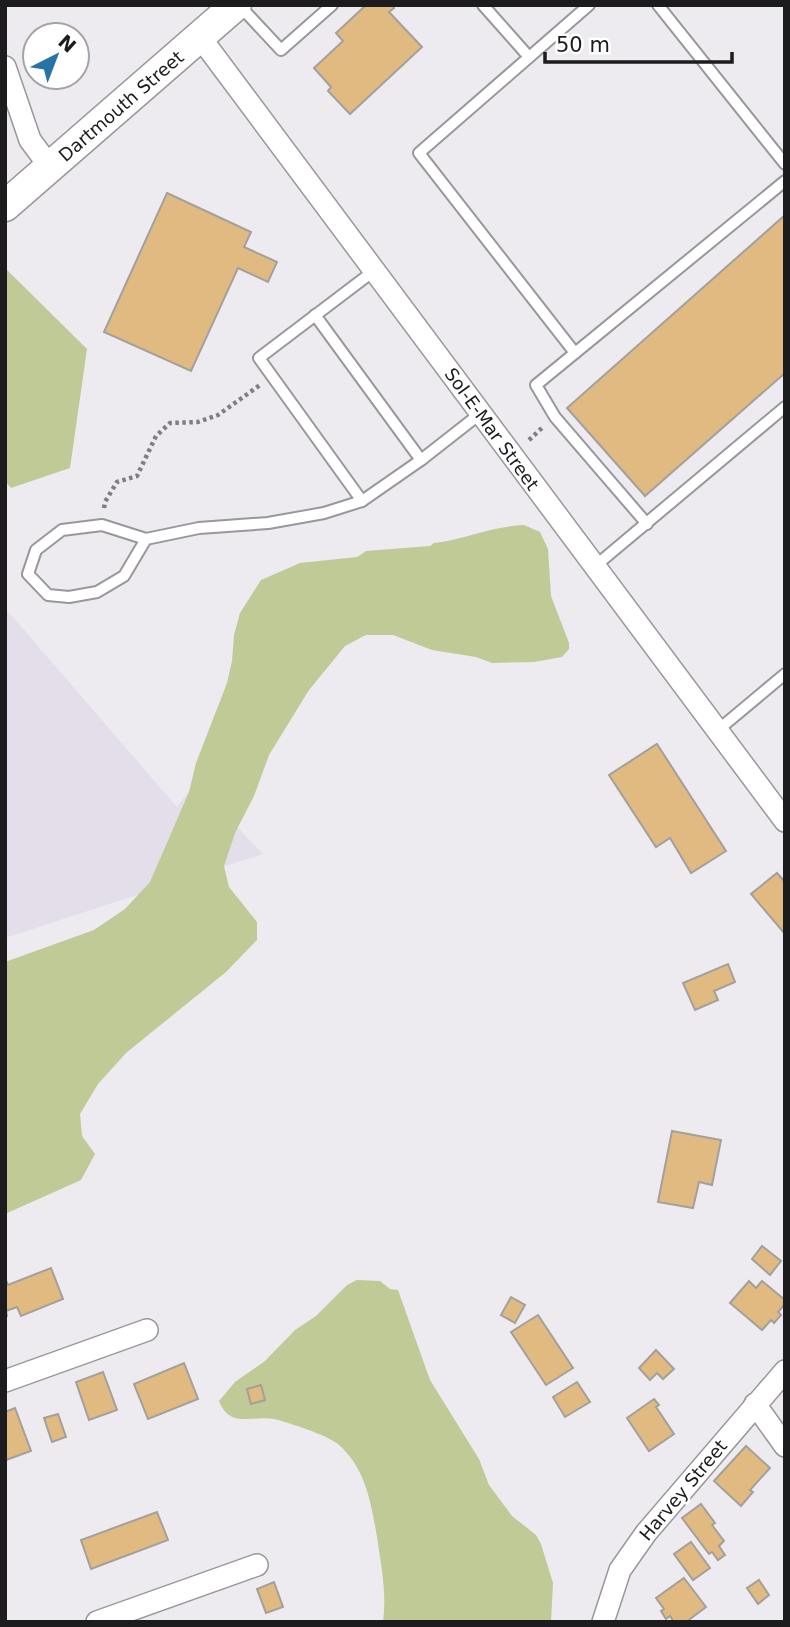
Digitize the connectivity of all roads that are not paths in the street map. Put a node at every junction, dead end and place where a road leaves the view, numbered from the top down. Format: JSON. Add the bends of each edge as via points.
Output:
{"nodes":[{"id":1,"x":238,"y":5,"type":"edge"},
{"id":2,"x":332,"y":5,"type":"edge"},
{"id":3,"x":483,"y":5,"type":"edge"},
{"id":4,"x":586,"y":6,"type":"edge"},
{"id":5,"x":666,"y":8,"type":"edge"},
{"id":6,"x":200,"y":37,"type":"junction"},
{"id":7,"x":529,"y":57,"type":"junction"},
{"id":8,"x":5,"y":67,"type":"edge"},
{"id":9,"x":15,"y":128,"type":"edge"},
{"id":10,"x":785,"y":164,"type":"edge"},
{"id":11,"x":50,"y":167,"type":"junction"},
{"id":12,"x":785,"y":181,"type":"edge"},
{"id":13,"x":5,"y":206,"type":"edge"},
{"id":14,"x":375,"y":270,"type":"junction"},
{"id":15,"x":315,"y":315,"type":"junction"},
{"id":16,"x":575,"y":353,"type":"junction"},
{"id":17,"x":785,"y":407,"type":"edge"},
{"id":18,"x":481,"y":413,"type":"junction"},
{"id":19,"x":421,"y":460,"type":"junction"},
{"id":20,"x":362,"y":501,"type":"junction"},
{"id":21,"x":647,"y":524,"type":"junction"},
{"id":22,"x":146,"y":538,"type":"junction"},
{"id":23,"x":594,"y":567,"type":"junction"},
{"id":24,"x":785,"y":674,"type":"edge"},
{"id":25,"x":718,"y":730,"type":"junction"},
{"id":26,"x":785,"y":821,"type":"edge"},
{"id":27,"x":147,"y":1330,"type":"dead end"},
{"id":28,"x":785,"y":1371,"type":"edge"},
{"id":29,"x":5,"y":1381,"type":"edge"},
{"id":30,"x":755,"y":1404,"type":"junction"},
{"id":31,"x":785,"y":1446,"type":"edge"},
{"id":32,"x":257,"y":1564,"type":"dead end"},
{"id":33,"x":97,"y":1622,"type":"edge"},
{"id":34,"x":603,"y":1622,"type":"edge"}],
"edges":[{"from":1,"to":2,"type":"lane","via":[[281,50]]},
{"from":1,"to":6,"type":"main road","name":"Dartmouth Street"},
{"from":3,"to":7,"type":"lane"},
{"from":4,"to":7,"type":"lane"},
{"from":5,"to":10,"type":"lane"},
{"from":6,"to":11,"type":"main road","name":"Dartmouth Street"},
{"from":6,"to":14,"type":"street","name":"Sol-E-Mar Street"},
{"from":7,"to":16,"type":"lane","via":[[419,153]]},
{"from":8,"to":9,"type":"street"},
{"from":9,"to":11,"type":"street"},
{"from":11,"to":13,"type":"main road","name":"Dartmouth Street"},
{"from":12,"to":16,"type":"lane"},
{"from":14,"to":15,"type":"lane"},
{"from":14,"to":18,"type":"street","name":"Sol-E-Mar Street"},
{"from":15,"to":19,"type":"lane"},
{"from":15,"to":20,"type":"lane","via":[[259,358]]},
{"from":16,"to":21,"type":"lane","via":[[536,385],[555,417]]},
{"from":17,"to":21,"type":"lane"},
{"from":18,"to":19,"type":"lane"},
{"from":18,"to":23,"type":"street","name":"Sol-E-Mar Street"},
{"from":19,"to":20,"type":"lane"},
{"from":20,"to":22,"type":"lane","via":[[268,523]]},
{"from":21,"to":23,"type":"lane"},
{"from":22,"to":22,"type":"lane","via":[[102,525],[62,530],[36,550],[28,574],[48,595],[97,592],[124,576]]},
{"from":23,"to":25,"type":"street","name":"Sol-E-Mar Street"},
{"from":24,"to":25,"type":"lane"},
{"from":25,"to":26,"type":"street","name":"Sol-E-Mar Street"},
{"from":27,"to":29,"type":"street"},
{"from":28,"to":30,"type":"street","name":"Harvey Street"},
{"from":30,"to":31,"type":"street"},
{"from":30,"to":34,"type":"street","name":"Harvey Street","via":[[632,1551],[620,1570]]},
{"from":32,"to":33,"type":"street"}]}
